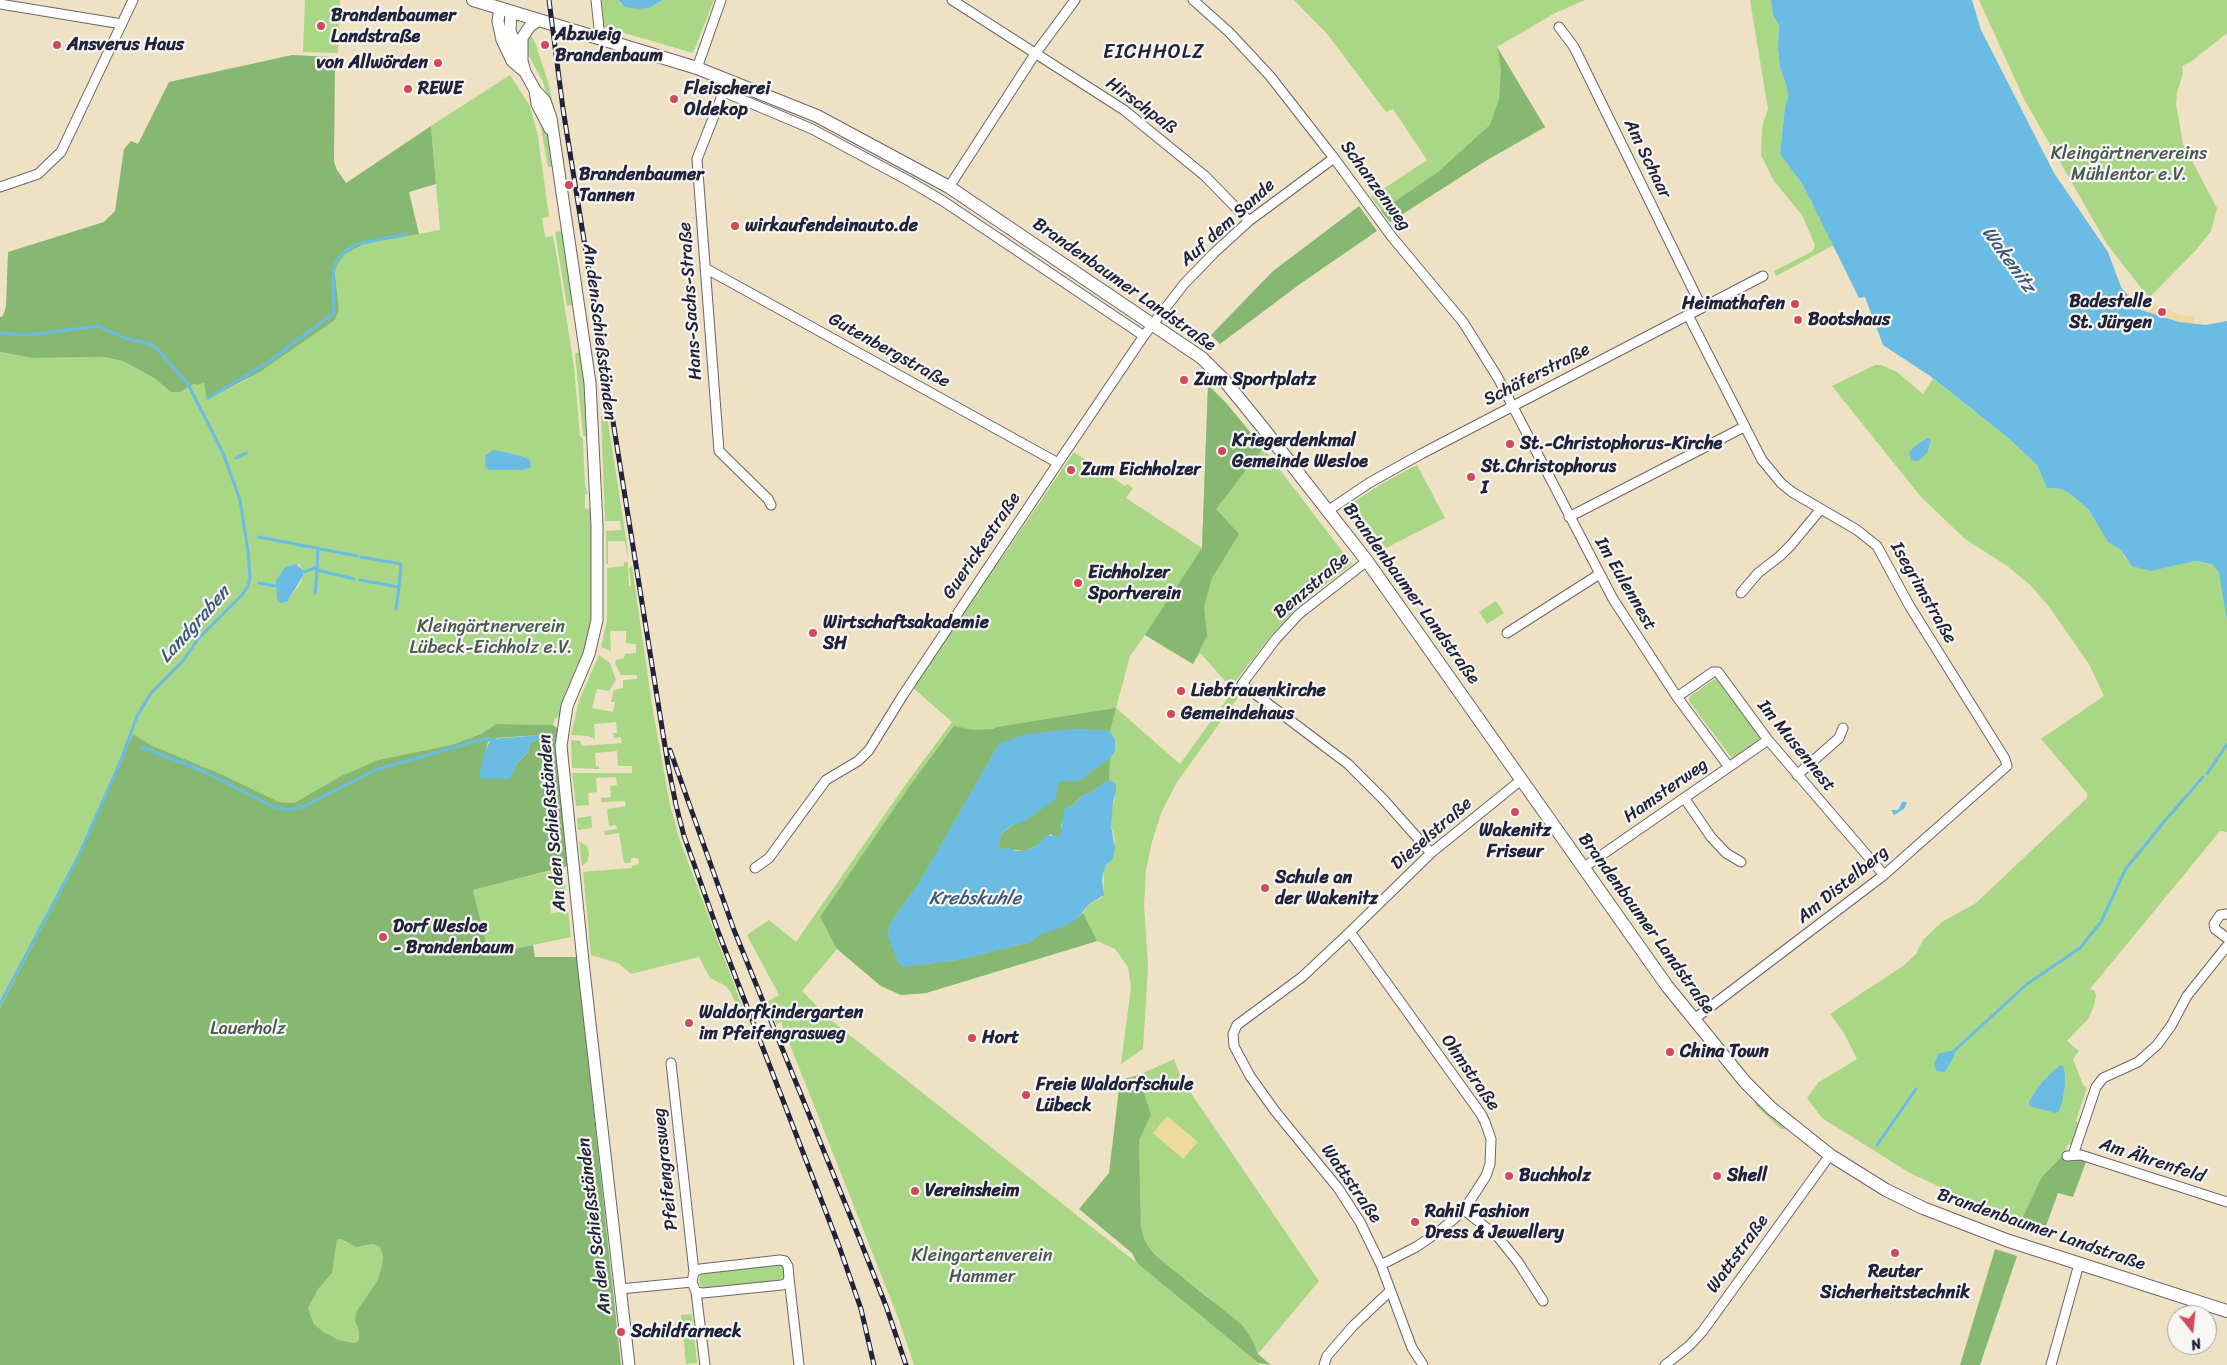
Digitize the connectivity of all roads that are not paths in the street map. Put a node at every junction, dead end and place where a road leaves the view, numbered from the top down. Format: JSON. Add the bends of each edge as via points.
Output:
{"nodes":[{"id":1,"x":133,"y":0,"type":"edge"},
{"id":2,"x":596,"y":0,"type":"edge"},
{"id":3,"x":721,"y":0,"type":"edge"},
{"id":4,"x":952,"y":0,"type":"edge"},
{"id":5,"x":1075,"y":0,"type":"edge"},
{"id":6,"x":1192,"y":0,"type":"edge"},
{"id":7,"x":482,"y":1,"type":"edge"},
{"id":8,"x":0,"y":4,"type":"edge"},
{"id":9,"x":506,"y":10,"type":"junction"},
{"id":10,"x":539,"y":20,"type":"junction"},
{"id":11,"x":122,"y":24,"type":"junction"},
{"id":12,"x":1559,"y":26,"type":"dead end"},
{"id":13,"x":596,"y":38,"type":"junction"},
{"id":14,"x":1035,"y":54,"type":"junction"},
{"id":15,"x":524,"y":67,"type":"junction"},
{"id":16,"x":697,"y":68,"type":"junction"},
{"id":17,"x":729,"y":80,"type":"junction"},
{"id":18,"x":724,"y":92,"type":"junction"},
{"id":19,"x":1334,"y":158,"type":"junction"},
{"id":20,"x":0,"y":186,"type":"edge"},
{"id":21,"x":949,"y":187,"type":"junction"},
{"id":22,"x":1249,"y":221,"type":"junction"},
{"id":23,"x":705,"y":268,"type":"junction"},
{"id":24,"x":1763,"y":276,"type":"dead end"},
{"id":25,"x":1702,"y":308,"type":"junction"},
{"id":26,"x":1688,"y":316,"type":"junction"},
{"id":27,"x":1153,"y":324,"type":"junction"},
{"id":28,"x":1144,"y":336,"type":"junction"},
{"id":29,"x":1512,"y":406,"type":"junction"},
{"id":30,"x":1744,"y":427,"type":"junction"},
{"id":31,"x":1058,"y":463,"type":"junction"},
{"id":32,"x":771,"y":505,"type":"dead end"},
{"id":33,"x":1329,"y":510,"type":"junction"},
{"id":34,"x":1820,"y":510,"type":"junction"},
{"id":35,"x":1569,"y":517,"type":"junction"},
{"id":36,"x":1367,"y":561,"type":"junction"},
{"id":37,"x":1598,"y":575,"type":"junction"},
{"id":38,"x":1741,"y":593,"type":"dead end"},
{"id":39,"x":1507,"y":633,"type":"dead end"},
{"id":40,"x":1677,"y":697,"type":"junction"},
{"id":41,"x":1843,"y":728,"type":"dead end"},
{"id":42,"x":1768,"y":740,"type":"junction"},
{"id":43,"x":2007,"y":766,"type":"joint"},
{"id":44,"x":1729,"y":767,"type":"junction"},
{"id":45,"x":1797,"y":775,"type":"junction"},
{"id":46,"x":1521,"y":780,"type":"junction"},
{"id":47,"x":1685,"y":798,"type":"junction"},
{"id":48,"x":1431,"y":854,"type":"junction"},
{"id":49,"x":1740,"y":862,"type":"dead end"},
{"id":50,"x":756,"y":868,"type":"dead end"},
{"id":51,"x":1583,"y":868,"type":"junction"},
{"id":52,"x":1884,"y":875,"type":"junction"},
{"id":53,"x":2227,"y":914,"type":"edge"},
{"id":54,"x":1350,"y":932,"type":"junction"},
{"id":55,"x":2227,"y":938,"type":"edge"},
{"id":56,"x":2227,"y":946,"type":"edge"},
{"id":57,"x":1693,"y":1020,"type":"junction"},
{"id":58,"x":1233,"y":1034,"type":"joint"},
{"id":59,"x":671,"y":1063,"type":"dead end"},
{"id":60,"x":1830,"y":1155,"type":"junction"},
{"id":61,"x":2227,"y":1202,"type":"edge"},
{"id":62,"x":1464,"y":1210,"type":"junction"},
{"id":63,"x":2079,"y":1264,"type":"junction"},
{"id":64,"x":1381,"y":1265,"type":"junction"},
{"id":65,"x":694,"y":1272,"type":"junction"},
{"id":66,"x":789,"y":1278,"type":"junction"},
{"id":67,"x":692,"y":1282,"type":"junction"},
{"id":68,"x":620,"y":1289,"type":"junction"},
{"id":69,"x":1390,"y":1291,"type":"junction"},
{"id":70,"x":696,"y":1292,"type":"junction"},
{"id":71,"x":1543,"y":1301,"type":"dead end"},
{"id":72,"x":2227,"y":1311,"type":"edge"},
{"id":73,"x":629,"y":1365,"type":"edge"},
{"id":74,"x":705,"y":1365,"type":"edge"},
{"id":75,"x":799,"y":1365,"type":"edge"},
{"id":76,"x":1324,"y":1365,"type":"edge"},
{"id":77,"x":1423,"y":1365,"type":"edge"},
{"id":78,"x":1665,"y":1365,"type":"edge"},
{"id":79,"x":2051,"y":1365,"type":"edge"}],
"edges":[{"from":1,"to":11,"type":"street"},
{"from":2,"to":13,"type":"street"},
{"from":3,"to":16,"type":"street"},
{"from":4,"to":14,"type":"street","name":"Hirschpaß"},
{"from":5,"to":14,"type":"street"},
{"from":6,"to":19,"type":"street","name":"Schanzenweg","via":[[1229,32],[1270,76]]},
{"from":7,"to":9,"type":"main road","name":"Brandenbaumer Landstraße"},
{"from":8,"to":11,"type":"street"},
{"from":9,"to":10,"type":"main road","name":"Brandenbaumer Landstraße"},
{"from":9,"to":15,"type":"street","name":"An den Schießständen","via":[[498,22],[502,40],[512,61]]},
{"from":10,"to":13,"type":"main road","name":"Brandenbaumer Landstraße"},
{"from":10,"to":15,"type":"street","via":[[522,38]]},
{"from":11,"to":20,"type":"street","via":[[61,152],[38,174]]},
{"from":12,"to":25,"type":"street","name":"Am Schaar","via":[[1574,47]]},
{"from":13,"to":16,"type":"main road","name":"Brandenbaumer Landstraße"},
{"from":14,"to":21,"type":"street"},
{"from":14,"to":22,"type":"street","name":"Hirschpaß","via":[[1124,110],[1205,176]]},
{"from":15,"to":68,"type":"street","name":"An den Schießständen","via":[[535,90],[537,104],[553,135],[590,383],[598,620],[594,640],[567,706],[561,746]]},
{"from":16,"to":17,"type":"main road","name":"Brandenbaumer Landstraße"},
{"from":17,"to":18,"type":"street","name":"Hans-Sachs-Straße"},
{"from":17,"to":21,"type":"main road","name":"Brandenbaumer Landstraße","via":[[817,116]]},
{"from":18,"to":23,"type":"street","name":"Hans-Sachs-Straße","via":[[697,159]]},
{"from":18,"to":28,"type":"street","name":"Brandenbaumer Landstraße","via":[[812,129],[918,186]]},
{"from":19,"to":22,"type":"street","name":"Auf dem Sande"},
{"from":19,"to":29,"type":"street","name":"Schanzenweg","via":[[1392,237],[1463,322],[1484,353]]},
{"from":21,"to":27,"type":"main road","name":"Brandenbaumer Landstraße"},
{"from":22,"to":27,"type":"street","name":"Auf dem Sande","via":[[1184,284]]},
{"from":23,"to":31,"type":"street","name":"Gutenbergstraße"},
{"from":23,"to":32,"type":"street","name":"Hans-Sachs-Straße","via":[[719,451]]},
{"from":24,"to":25,"type":"street","name":"Schäferstraße"},
{"from":25,"to":26,"type":"street","name":"Schäferstraße"},
{"from":26,"to":29,"type":"street","name":"Schäferstraße"},
{"from":26,"to":30,"type":"street","name":"Isegrimstraße"},
{"from":27,"to":28,"type":"street","name":"Guerickestraße"},
{"from":27,"to":33,"type":"main road","name":"Brandenbaumer Landstraße","via":[[1217,372]]},
{"from":28,"to":31,"type":"street","name":"Guerickestraße"},
{"from":29,"to":33,"type":"street","name":"Schäferstraße","via":[[1378,478]]},
{"from":29,"to":35,"type":"street","name":"Im Eulennest"},
{"from":30,"to":34,"type":"street","name":"Isegrimstraße","via":[[1762,460],[1781,483]]},
{"from":30,"to":35,"type":"street"},
{"from":31,"to":50,"type":"street","name":"Guerickestraße","via":[[869,750],[858,761],[826,780],[770,858]]},
{"from":33,"to":36,"type":"main road","name":"Brandenbaumer Landstraße"},
{"from":34,"to":38,"type":"street","via":[[1791,545],[1758,573]]},
{"from":34,"to":43,"type":"street","name":"Isegrimstraße","via":[[1857,530],[1877,546]]},
{"from":35,"to":37,"type":"street","name":"Im Eulennest"},
{"from":36,"to":46,"type":"main road","name":"Brandenbaumer Landstraße"},
{"from":36,"to":48,"type":"street","name":"Benzstraße","via":[[1299,614],[1242,684],[1348,764]]},
{"from":37,"to":39,"type":"street"},
{"from":37,"to":40,"type":"street","name":"Im Eulennest"},
{"from":40,"to":42,"type":"street","name":"Im Musennest","via":[[1716,671]]},
{"from":40,"to":44,"type":"street","name":"Im Eulennest"},
{"from":41,"to":45,"type":"street","via":[[1839,738]]},
{"from":42,"to":44,"type":"street","name":"Hamsterweg"},
{"from":42,"to":45,"type":"street","name":"Im Musennest"},
{"from":43,"to":52,"type":"street","name":"Am Distelberg"},
{"from":44,"to":47,"type":"street","name":"Hamsterweg"},
{"from":45,"to":52,"type":"street","name":"Im Musennest"},
{"from":46,"to":48,"type":"street","name":"Dieselstraße"},
{"from":46,"to":51,"type":"main road","name":"Brandenbaumer Landstraße"},
{"from":47,"to":49,"type":"street","via":[[1711,836],[1726,853]]},
{"from":47,"to":51,"type":"street","name":"Hamsterweg"},
{"from":48,"to":54,"type":"street","name":"Dieselstraße"},
{"from":51,"to":57,"type":"main road","name":"Brandenbaumer Landstraße"},
{"from":52,"to":57,"type":"street","name":"Am Distelberg"},
{"from":53,"to":55,"type":"street","via":[[2220,915],[2214,924]]},
{"from":54,"to":58,"type":"street","name":"Dieselstraße","via":[[1302,976],[1237,1025]]},
{"from":54,"to":62,"type":"street","name":"Ohmstraße","via":[[1486,1122],[1490,1164],[1481,1186]]},
{"from":56,"to":61,"type":"street","name":"Am Ährenfeld","via":[[2187,996],[2157,1045],[2138,1062],[2103,1078],[2096,1087],[2070,1155],[2081,1155]]},
{"from":57,"to":60,"type":"main road","name":"Brandenbaumer Landstraße","via":[[1751,1088],[1786,1121]]},
{"from":58,"to":64,"type":"street","name":"Wattstraße","via":[[1234,1046],[1250,1076],[1349,1203]]},
{"from":59,"to":65,"type":"street","name":"Pfeifengrasweg"},
{"from":60,"to":63,"type":"main road","name":"Brandenbaumer Landstraße","via":[[1886,1190],[1948,1219]]},
{"from":60,"to":78,"type":"street","name":"Wattstraße","via":[[1710,1321],[1689,1346]]},
{"from":62,"to":64,"type":"street","name":"Ohmstraße","via":[[1416,1247]]},
{"from":62,"to":71,"type":"street","via":[[1498,1237]]},
{"from":63,"to":72,"type":"main road","name":"Brandenbaumer Landstraße"},
{"from":63,"to":79,"type":"street"},
{"from":64,"to":69,"type":"street","name":"Wattstraße"},
{"from":65,"to":66,"type":"street","via":[[780,1260],[788,1266]]},
{"from":65,"to":67,"type":"street"},
{"from":66,"to":70,"type":"street","via":[[782,1285]]},
{"from":66,"to":75,"type":"street"},
{"from":67,"to":68,"type":"street"},
{"from":67,"to":70,"type":"street"},
{"from":68,"to":73,"type":"street","name":"An den Schießständen"},
{"from":69,"to":76,"type":"street","via":[[1353,1326],[1327,1356]]},
{"from":69,"to":77,"type":"street","name":"Wattstraße","via":[[1412,1348]]},
{"from":70,"to":74,"type":"street"}]}
